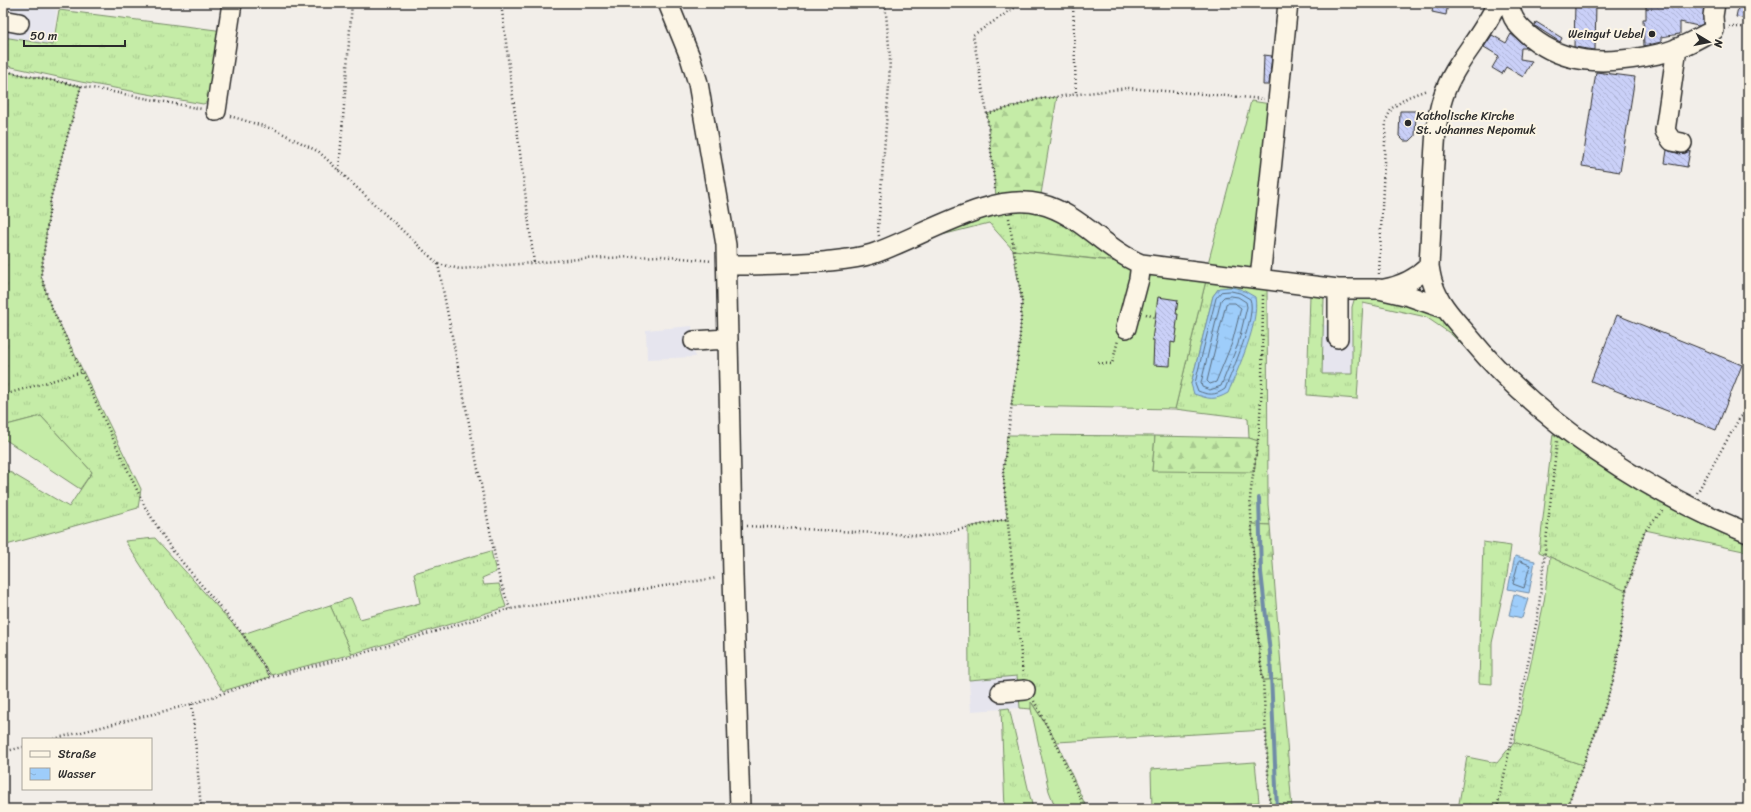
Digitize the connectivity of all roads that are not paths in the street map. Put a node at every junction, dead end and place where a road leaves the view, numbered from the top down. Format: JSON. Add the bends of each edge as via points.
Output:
{"nodes":[{"id":1,"x":232,"y":3,"type":"edge"},
{"id":2,"x":668,"y":3,"type":"edge"},
{"id":3,"x":1288,"y":3,"type":"edge"},
{"id":4,"x":1497,"y":3,"type":"edge"},
{"id":5,"x":1510,"y":3,"type":"edge"},
{"id":6,"x":1715,"y":3,"type":"edge"},
{"id":7,"x":1677,"y":48,"type":"junction"},
{"id":8,"x":216,"y":111,"type":"road end"},
{"id":9,"x":1682,"y":143,"type":"dead end"},
{"id":10,"x":728,"y":264,"type":"junction"},
{"id":11,"x":1140,"y":264,"type":"junction"},
{"id":12,"x":1429,"y":266,"type":"junction"},
{"id":13,"x":1261,"y":279,"type":"junction"},
{"id":14,"x":1338,"y":288,"type":"junction"},
{"id":15,"x":1379,"y":290,"type":"junction"},
{"id":16,"x":1446,"y":309,"type":"junction"},
{"id":17,"x":1126,"y":328,"type":"road end"},
{"id":18,"x":1338,"y":338,"type":"dead end"},
{"id":19,"x":727,"y":339,"type":"junction"},
{"id":20,"x":694,"y":342,"type":"dead end"},
{"id":21,"x":1748,"y":533,"type":"edge"},
{"id":22,"x":1025,"y":690,"type":"road end"},
{"id":23,"x":1001,"y":692,"type":"dead end"},
{"id":24,"x":740,"y":809,"type":"edge"}],
"edges":[{"from":1,"to":8,"type":"street"},
{"from":2,"to":10,"type":"street","via":[[698,83]]},
{"from":3,"to":13,"type":"street"},
{"from":4,"to":12,"type":"street","via":[[1487,23],[1452,74],[1442,98],[1437,124]]},
{"from":5,"to":7,"type":"street","via":[[1512,16],[1525,32],[1546,47],[1570,58],[1619,62]]},
{"from":6,"to":7,"type":"street","via":[[1714,30]]},
{"from":7,"to":9,"type":"street","via":[[1665,131],[1672,141]]},
{"from":10,"to":11,"type":"street","via":[[765,265],[848,259],[882,250],[1002,203],[1039,203],[1065,213],[1127,258]]},
{"from":10,"to":19,"type":"street"},
{"from":11,"to":13,"type":"street"},
{"from":11,"to":17,"type":"street","via":[[1139,279]]},
{"from":12,"to":15,"type":"street","via":[[1423,273],[1398,287]]},
{"from":12,"to":16,"type":"street","via":[[1432,284]]},
{"from":13,"to":14,"type":"street"},
{"from":14,"to":15,"type":"street"},
{"from":14,"to":18,"type":"street"},
{"from":15,"to":16,"type":"street","via":[[1410,296]]},
{"from":16,"to":21,"type":"street","via":[[1487,359],[1559,424],[1672,498]]},
{"from":19,"to":20,"type":"street"},
{"from":19,"to":24,"type":"street"},
{"from":22,"to":23,"type":"street"}]}
